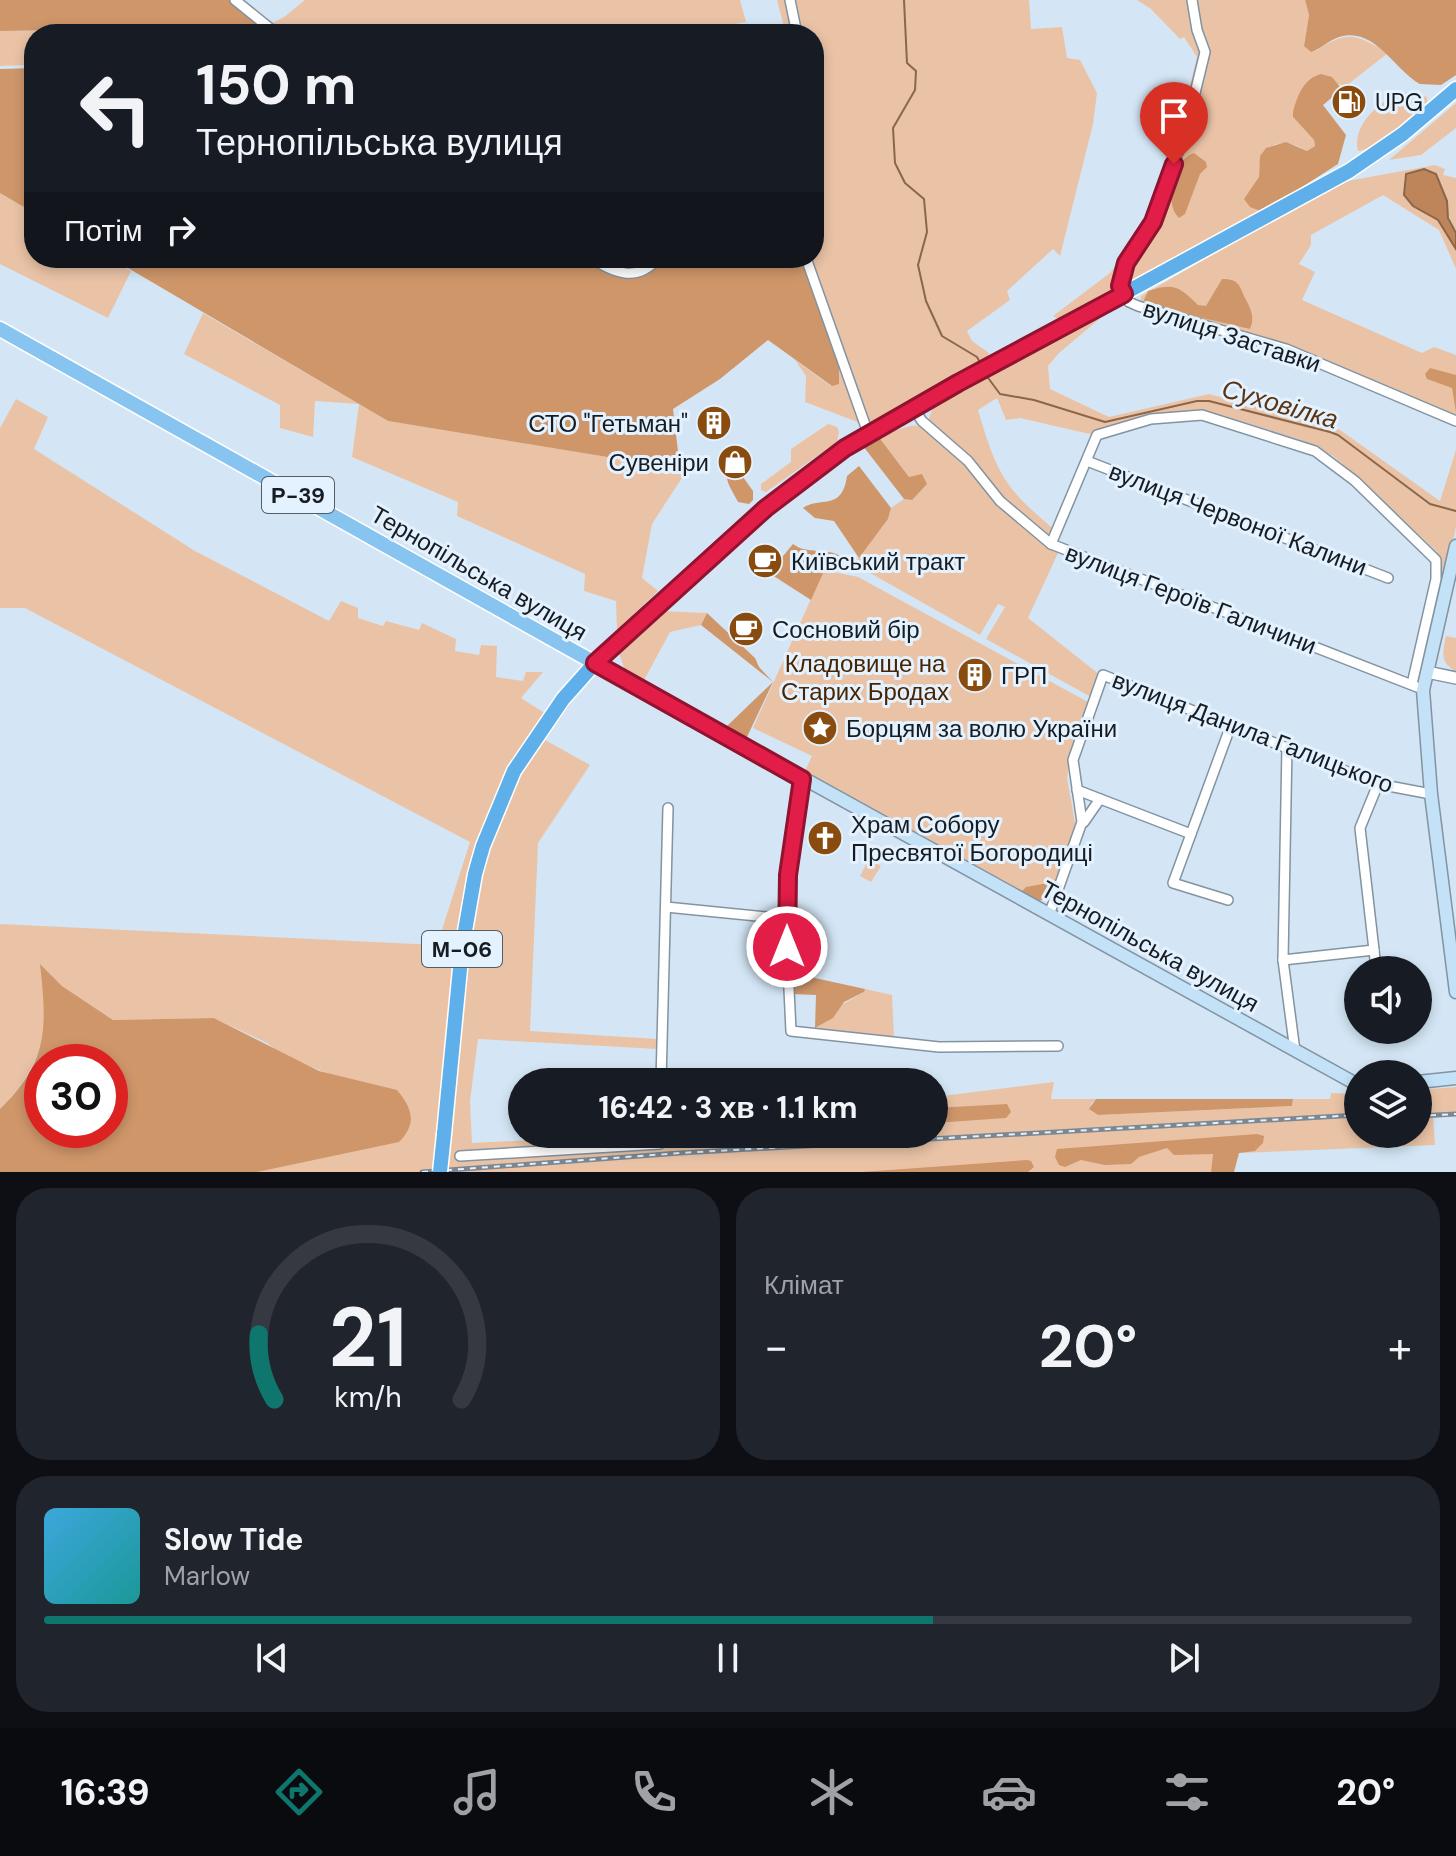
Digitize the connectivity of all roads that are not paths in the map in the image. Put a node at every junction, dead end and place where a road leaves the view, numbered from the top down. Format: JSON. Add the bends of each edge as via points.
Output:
{"nodes":[{"id":1,"x":235,"y":0,"type":"edge"},
{"id":2,"x":790,"y":0,"type":"edge"},
{"id":3,"x":1192,"y":0,"type":"edge"},
{"id":4,"x":265,"y":24,"type":"edge"},
{"id":5,"x":795,"y":24,"type":"edge"},
{"id":6,"x":1456,"y":89,"type":"edge"},
{"id":7,"x":606,"y":268,"type":"edge"},
{"id":8,"x":647,"y":268,"type":"edge"},
{"id":9,"x":810,"y":268,"type":"edge"},
{"id":10,"x":1124,"y":294,"type":"junction"},
{"id":11,"x":0,"y":329,"type":"edge"},
{"id":12,"x":913,"y":408,"type":"junction"},
{"id":13,"x":1456,"y":421,"type":"edge"},
{"id":14,"x":868,"y":433,"type":"junction"},
{"id":15,"x":1087,"y":461,"type":"junction"},
{"id":16,"x":1051,"y":544,"type":"junction"},
{"id":17,"x":1456,"y":546,"type":"edge"},
{"id":18,"x":1388,"y":578,"type":"dead end"},
{"id":19,"x":595,"y":663,"type":"junction"},
{"id":20,"x":1427,"y":672,"type":"junction"},
{"id":21,"x":1456,"y":678,"type":"edge"},
{"id":22,"x":1418,"y":687,"type":"junction"},
{"id":23,"x":1231,"y":725,"type":"junction"},
{"id":24,"x":1287,"y":747,"type":"junction"},
{"id":25,"x":802,"y":779,"type":"junction"},
{"id":26,"x":1378,"y":784,"type":"junction"},
{"id":27,"x":1077,"y":790,"type":"junction"},
{"id":28,"x":1431,"y":794,"type":"junction"},
{"id":29,"x":1100,"y":799,"type":"junction"},
{"id":30,"x":668,"y":808,"type":"dead end"},
{"id":31,"x":1080,"y":830,"type":"junction"},
{"id":32,"x":1191,"y":834,"type":"junction"},
{"id":33,"x":1228,"y":900,"type":"dead end"},
{"id":34,"x":666,"y":907,"type":"junction"},
{"id":35,"x":1049,"y":915,"type":"junction"},
{"id":36,"x":787,"y":919,"type":"junction"},
{"id":37,"x":1374,"y":950,"type":"junction"},
{"id":38,"x":1375,"y":956,"type":"edge"},
{"id":39,"x":1283,"y":960,"type":"junction"},
{"id":40,"x":1456,"y":992,"type":"edge"},
{"id":41,"x":1058,"y":1046,"type":"dead end"},
{"id":42,"x":1295,"y":1051,"type":"junction"},
{"id":43,"x":661,"y":1068,"type":"edge"},
{"id":44,"x":1344,"y":1077,"type":"edge"},
{"id":45,"x":1456,"y":1078,"type":"edge"},
{"id":46,"x":1432,"y":1081,"type":"edge"},
{"id":47,"x":593,"y":1148,"type":"edge"},
{"id":48,"x":460,"y":1156,"type":"dead end"},
{"id":49,"x":440,"y":1172,"type":"edge"}],
"edges":[{"from":1,"to":4,"type":"street"},
{"from":2,"to":5,"type":"street"},
{"from":3,"to":10,"type":"street","name":"вулиця Заставки","via":[[1205,52],[1185,134],[1153,222],[1122,274]]},
{"from":6,"to":10,"type":"highway","number":"М-06","via":[[1349,171]]},
{"from":7,"to":8,"type":"street","via":[[625,273]]},
{"from":9,"to":14,"type":"street"},
{"from":10,"to":12,"type":"highway","number":"М-06"},
{"from":10,"to":13,"type":"street","name":"вулиця Заставки","via":[[1138,306],[1286,349]]},
{"from":11,"to":19,"type":"main road","name":"Тернопільська вулиця","number":"Р-39"},
{"from":12,"to":14,"type":"highway","number":"М-06"},
{"from":12,"to":16,"type":"street","name":"вулиця Героїв Галичини","via":[[1000,501]]},
{"from":14,"to":19,"type":"highway","number":"М-06","via":[[766,508]]},
{"from":15,"to":16,"type":"street"},
{"from":15,"to":18,"type":"street","name":"вулиця Червоної Калини"},
{"from":15,"to":22,"type":"street","via":[[1094,439],[1102,433],[1142,421],[1195,415],[1299,444],[1329,460],[1436,560]]},
{"from":16,"to":22,"type":"street","name":"вулиця Героїв Галичини"},
{"from":17,"to":20,"type":"main road"},
{"from":19,"to":25,"type":"main road","name":"Тернопільська вулиця"},
{"from":19,"to":49,"type":"highway","number":"М-06","bridge":true,"via":[[557,706],[514,771],[483,846],[462,948]]},
{"from":20,"to":21,"type":"street"},
{"from":20,"to":22,"type":"main road"},
{"from":22,"to":28,"type":"main road"},
{"from":23,"to":24,"type":"street","name":"вулиця Данила Галицького"},
{"from":23,"to":27,"type":"street","name":"вулиця Данила Галицького","via":[[1103,675],[1074,753]]},
{"from":23,"to":32,"type":"street"},
{"from":24,"to":26,"type":"street","name":"вулиця Данила Галицького"},
{"from":24,"to":39,"type":"street"},
{"from":25,"to":35,"type":"main road","name":"Тернопільська вулиця"},
{"from":25,"to":36,"type":"street"},
{"from":26,"to":28,"type":"street","name":"вулиця Данила Галицького"},
{"from":26,"to":37,"type":"street","via":[[1360,828]]},
{"from":27,"to":29,"type":"street"},
{"from":27,"to":31,"type":"street"},
{"from":28,"to":40,"type":"main road"},
{"from":29,"to":31,"type":"street"},
{"from":29,"to":32,"type":"street"},
{"from":30,"to":34,"type":"street"},
{"from":31,"to":35,"type":"street"},
{"from":32,"to":33,"type":"street","via":[[1173,883]]},
{"from":34,"to":36,"type":"street"},
{"from":34,"to":43,"type":"street"},
{"from":35,"to":42,"type":"main road","name":"Тернопільська вулиця"},
{"from":36,"to":41,"type":"street","via":[[791,1031],[939,1047]]},
{"from":37,"to":38,"type":"street"},
{"from":37,"to":39,"type":"street"},
{"from":39,"to":42,"type":"street"},
{"from":42,"to":44,"type":"main road","name":"Тернопільська вулиця"},
{"from":45,"to":46,"type":"main road"},
{"from":47,"to":48,"type":"street"}]}
